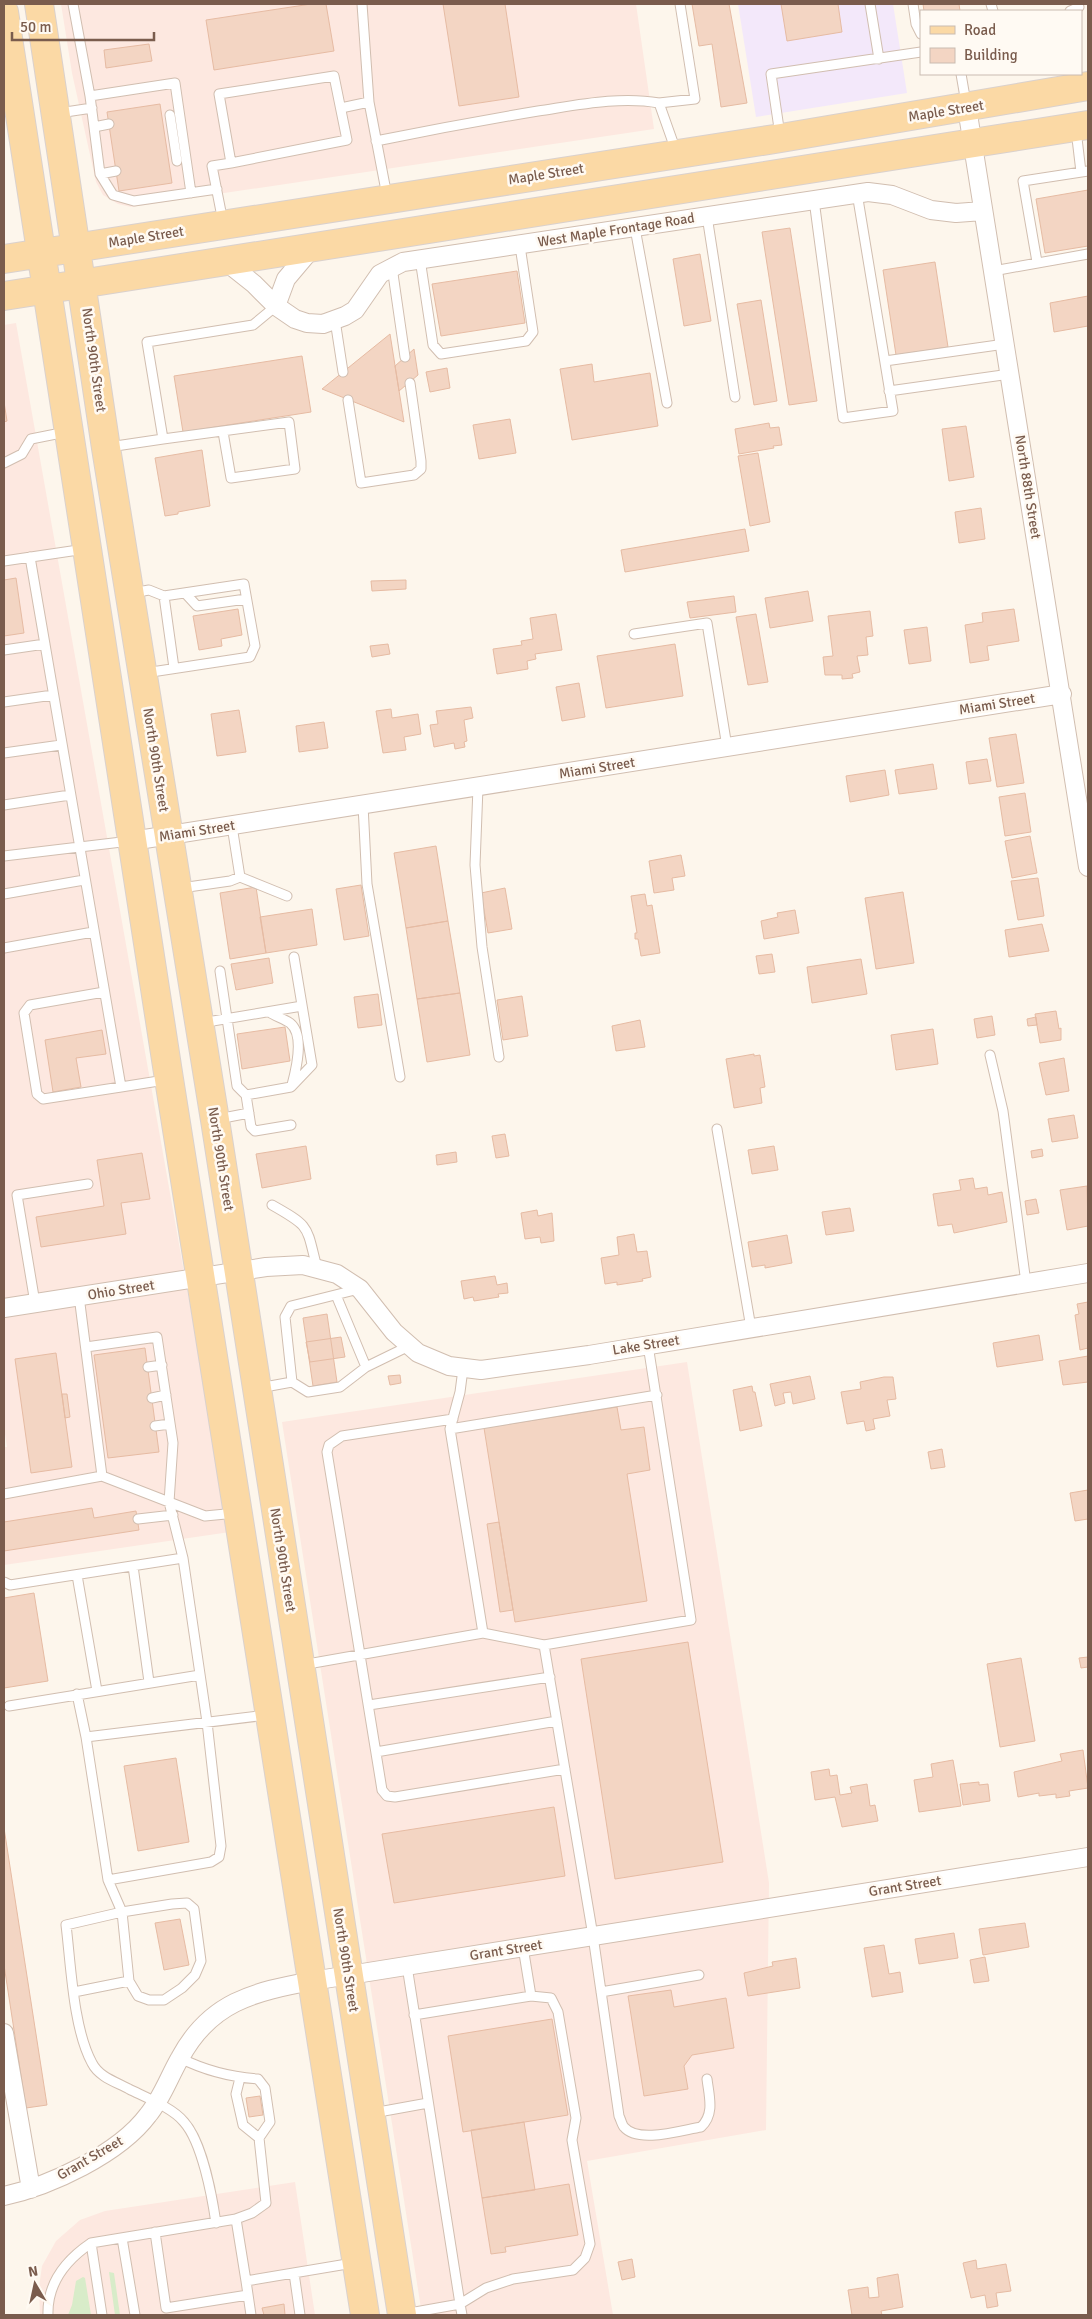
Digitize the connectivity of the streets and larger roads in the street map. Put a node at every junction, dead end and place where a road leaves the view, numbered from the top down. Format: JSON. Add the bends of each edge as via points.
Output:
{"nodes":[{"id":1,"x":39,"y":4,"type":"edge"},
{"id":2,"x":4,"y":12,"type":"edge"},
{"id":3,"x":1088,"y":86,"type":"edge"},
{"id":4,"x":967,"y":108,"type":"junction"},
{"id":5,"x":1082,"y":126,"type":"edge"},
{"id":6,"x":972,"y":144,"type":"junction"},
{"id":7,"x":983,"y":211,"type":"junction"},
{"id":8,"x":313,"y":247,"type":"junction"},
{"id":9,"x":77,"y":248,"type":"junction"},
{"id":10,"x":41,"y":253,"type":"junction"},
{"id":11,"x":4,"y":259,"type":"edge"},
{"id":12,"x":225,"y":261,"type":"junction"},
{"id":13,"x":82,"y":284,"type":"junction"},
{"id":14,"x":46,"y":289,"type":"junction"},
{"id":15,"x":4,"y":296,"type":"edge"},
{"id":16,"x":276,"y":306,"type":"junction"},
{"id":17,"x":1062,"y":694,"type":"junction"},
{"id":18,"x":168,"y":835,"type":"junction"},
{"id":19,"x":132,"y":841,"type":"junction"},
{"id":20,"x":1088,"y":867,"type":"edge"},
{"id":21,"x":238,"y":1271,"type":"junction"},
{"id":22,"x":1088,"y":1273,"type":"edge"},
{"id":23,"x":201,"y":1277,"type":"junction"},
{"id":24,"x":4,"y":1308,"type":"edge"},
{"id":25,"x":1088,"y":1857,"type":"edge"},
{"id":26,"x":348,"y":1975,"type":"junction"},
{"id":27,"x":312,"y":1981,"type":"junction"},
{"id":28,"x":4,"y":2033,"type":"edge"},
{"id":29,"x":7,"y":2068,"type":"edge"},
{"id":30,"x":31,"y":2189,"type":"junction"},
{"id":31,"x":4,"y":2196,"type":"edge"},
{"id":32,"x":365,"y":2315,"type":"edge"},
{"id":33,"x":402,"y":2315,"type":"edge"}],
"edges":[{"from":1,"to":9,"type":"main road","name":"North 90th Street"},
{"from":2,"to":10,"type":"main road","via":[[15,110]]},
{"from":3,"to":4,"type":"main road","name":"Maple Street"},
{"from":4,"to":6,"type":"street","name":"North 88th Street"},
{"from":4,"to":9,"type":"main road","name":"Maple Street"},
{"from":5,"to":6,"type":"main road"},
{"from":6,"to":7,"type":"street","name":"North 88th Street"},
{"from":6,"to":8,"type":"main road"},
{"from":7,"to":16,"type":"street","name":"West Maple Frontage Road","via":[[956,213],[931,210],[892,195],[857,194],[403,262],[380,274],[355,310],[323,324],[295,319]]},
{"from":7,"to":17,"type":"street","name":"North 88th Street"},
{"from":8,"to":12,"type":"main road"},
{"from":8,"to":16,"type":"street","via":[[286,279]]},
{"from":9,"to":10,"type":"main road","name":"Maple Street"},
{"from":9,"to":13,"type":"main road","name":"North 90th Street"},
{"from":10,"to":11,"type":"main road","name":"Maple Street"},
{"from":10,"to":14,"type":"main road"},
{"from":12,"to":13,"type":"main road"},
{"from":12,"to":16,"type":"street","name":"West Maple Frontage Road"},
{"from":13,"to":14,"type":"main road"},
{"from":13,"to":18,"type":"main road","name":"North 90th Street"},
{"from":14,"to":15,"type":"main road"},
{"from":14,"to":19,"type":"main road"},
{"from":17,"to":18,"type":"street","name":"Miami Street"},
{"from":17,"to":20,"type":"street","name":"North 88th Street"},
{"from":18,"to":19,"type":"street","name":"Miami Street"},
{"from":18,"to":21,"type":"main road","name":"North 90th Street"},
{"from":19,"to":23,"type":"main road"},
{"from":21,"to":22,"type":"street","name":"Lake Street","via":[[289,1265],[337,1274],[360,1289],[409,1346],[430,1359],[463,1369],[481,1370]]},
{"from":21,"to":23,"type":"street","name":"Ohio Street"},
{"from":21,"to":26,"type":"main road","name":"North 90th Street"},
{"from":23,"to":24,"type":"street","name":"Ohio Street"},
{"from":23,"to":27,"type":"main road"},
{"from":25,"to":26,"type":"street","name":"Grant Street"},
{"from":26,"to":27,"type":"street","name":"Grant Street"},
{"from":26,"to":33,"type":"main road","name":"North 90th Street"},
{"from":27,"to":30,"type":"street","name":"Grant Street","via":[[256,1993],[230,2004],[202,2027],[139,2126],[115,2146]]},
{"from":27,"to":32,"type":"main road"},
{"from":28,"to":29,"type":"street"},
{"from":29,"to":30,"type":"street"},
{"from":30,"to":31,"type":"street","name":"Grant Street"}]}
